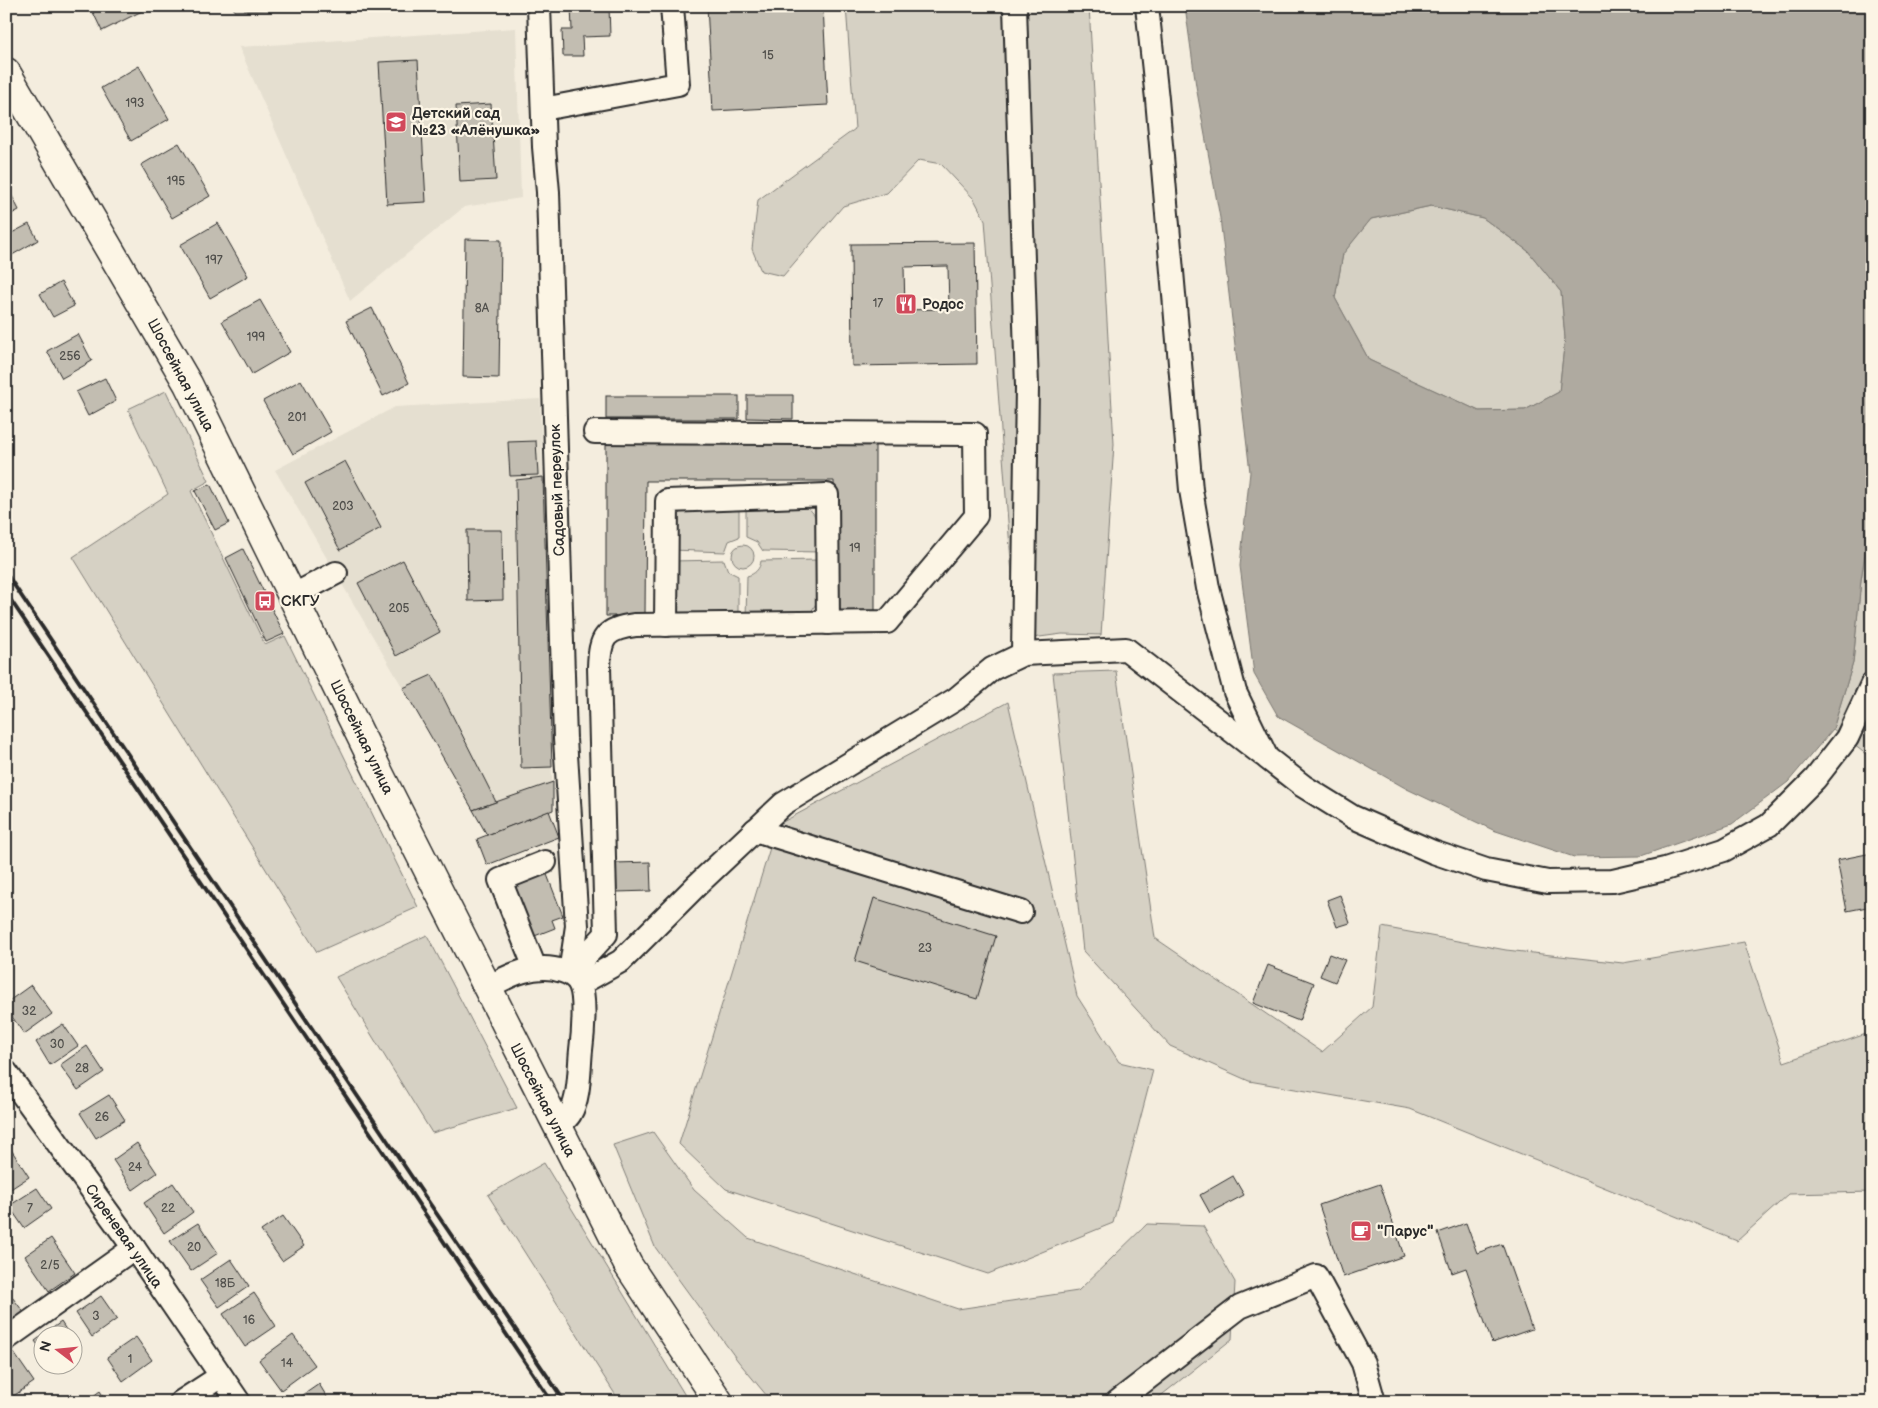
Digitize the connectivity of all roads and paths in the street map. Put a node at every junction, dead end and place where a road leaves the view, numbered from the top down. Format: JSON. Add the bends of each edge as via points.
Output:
{"nodes":[{"id":1,"x":539,"y":6,"type":"edge"},
{"id":2,"x":672,"y":6,"type":"edge"},
{"id":3,"x":1015,"y":6,"type":"edge"},
{"id":4,"x":1147,"y":6,"type":"edge"},
{"id":5,"x":6,"y":72,"type":"edge"},
{"id":6,"x":543,"y":109,"type":"junction"},
{"id":7,"x":595,"y":432,"type":"dead end"},
{"id":8,"x":336,"y":573,"type":"dead end"},
{"id":9,"x":292,"y":596,"type":"junction"},
{"id":10,"x":828,"y":623,"type":"junction"},
{"id":11,"x":666,"y":625,"type":"junction"},
{"id":12,"x":1023,"y":654,"type":"junction"},
{"id":13,"x":1872,"y":684,"type":"edge"},
{"id":14,"x":1267,"y":758,"type":"junction"},
{"id":15,"x":755,"y":830,"type":"junction"},
{"id":16,"x":545,"y":862,"type":"dead end"},
{"id":17,"x":1021,"y":912,"type":"dead end"},
{"id":18,"x":534,"y":968,"type":"junction"},
{"id":19,"x":575,"y":979,"type":"junction"},
{"id":20,"x":486,"y":988,"type":"junction"},
{"id":21,"x":6,"y":1072,"type":"edge"},
{"id":22,"x":557,"y":1127,"type":"junction"},
{"id":23,"x":134,"y":1248,"type":"junction"},
{"id":24,"x":6,"y":1339,"type":"edge"},
{"id":25,"x":222,"y":1376,"type":"junction"},
{"id":26,"x":181,"y":1402,"type":"edge"},
{"id":27,"x":239,"y":1402,"type":"edge"},
{"id":28,"x":719,"y":1402,"type":"edge"},
{"id":29,"x":1117,"y":1402,"type":"edge"},
{"id":30,"x":1374,"y":1402,"type":"edge"}],
"edges":[{"from":1,"to":6,"type":"street","name":"Садовый переулок"},
{"from":2,"to":6,"type":"street","via":[[678,84]]},
{"from":3,"to":12,"type":"street","via":[[1027,387]]},
{"from":4,"to":14,"type":"street","via":[[1191,490],[1208,588],[1235,692]]},
{"from":5,"to":9,"type":"main road","name":"Шоссейная улица","via":[[188,384]]},
{"from":6,"to":19,"type":"street","name":"Садовый переулок","via":[[565,739],[577,926]]},
{"from":7,"to":10,"type":"street","via":[[975,434],[976,516],[887,622]]},
{"from":8,"to":9,"type":"street"},
{"from":9,"to":20,"type":"main road","name":"Шоссейная улица"},
{"from":10,"to":11,"type":"street"},
{"from":10,"to":11,"type":"street","via":[[827,495],[667,502]]},
{"from":11,"to":19,"type":"street","via":[[619,628],[604,639],[600,652],[606,934]]},
{"from":12,"to":14,"type":"street","via":[[1126,649]]},
{"from":12,"to":15,"type":"street","via":[[992,669],[956,699],[783,804]]},
{"from":13,"to":14,"type":"street","via":[[1847,738],[1815,779],[1769,825],[1724,850],[1613,881],[1548,882],[1486,870],[1433,852],[1353,817],[1303,786]]},
{"from":15,"to":17,"type":"street"},
{"from":15,"to":19,"type":"street","via":[[621,961]]},
{"from":16,"to":18,"type":"street","via":[[500,880]]},
{"from":18,"to":19,"type":"street","via":[[554,968]]},
{"from":18,"to":20,"type":"street"},
{"from":19,"to":22,"type":"street","name":"Садовый переулок","via":[[583,1004],[576,1094],[570,1113]]},
{"from":20,"to":22,"type":"main road","name":"Шоссейная улица"},
{"from":21,"to":23,"type":"street","name":"Сиреневая улица"},
{"from":22,"to":28,"type":"main road","name":"Шоссейная улица","via":[[628,1265]]},
{"from":23,"to":24,"type":"street"},
{"from":23,"to":25,"type":"street","name":"Сиреневая улица"},
{"from":25,"to":26,"type":"street"},
{"from":25,"to":27,"type":"street","name":"Сиреневая улица"},
{"from":29,"to":30,"type":"street","via":[[1240,1307],[1316,1276],[1363,1363]]}]}
